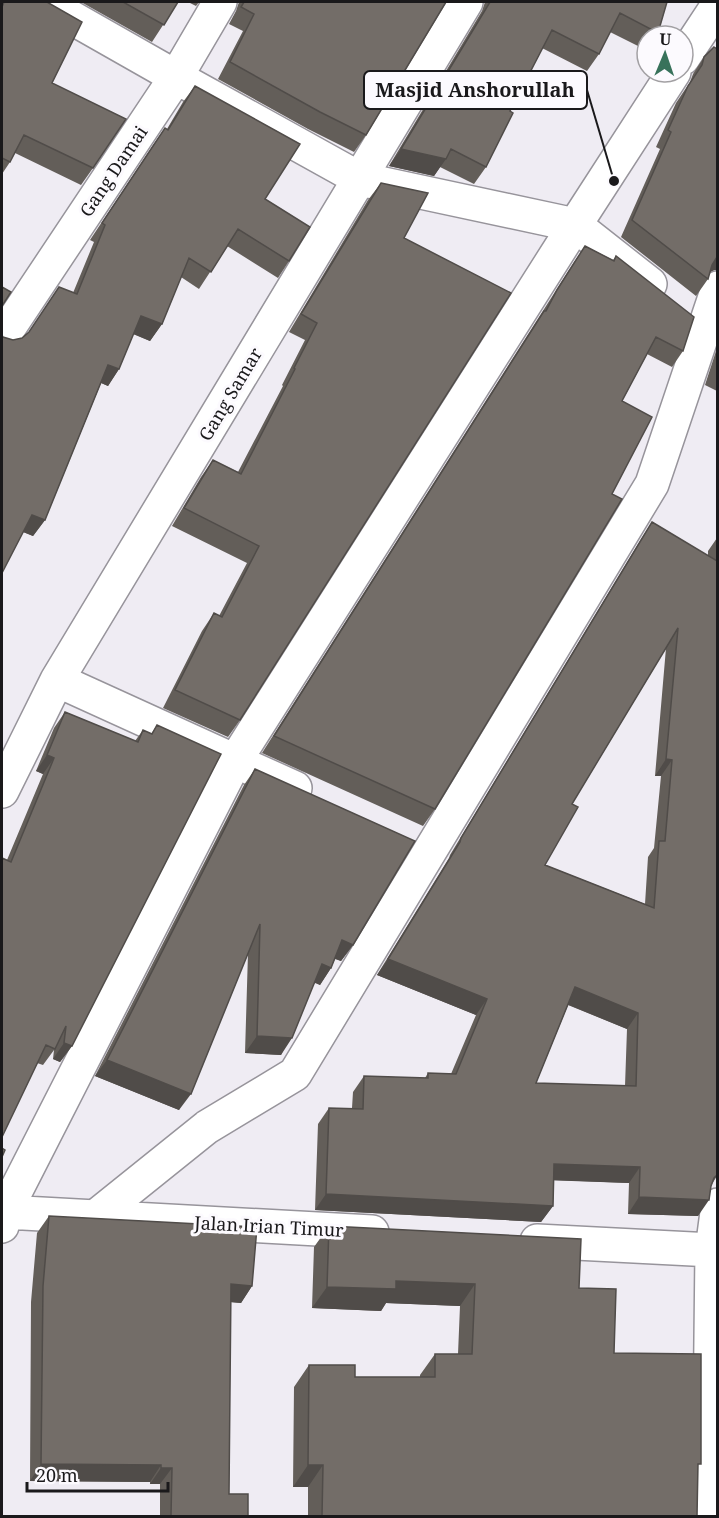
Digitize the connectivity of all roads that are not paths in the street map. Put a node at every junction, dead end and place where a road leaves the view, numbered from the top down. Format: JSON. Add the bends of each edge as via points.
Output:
{"nodes":[{"id":1,"x":44,"y":2,"type":"edge"},
{"id":2,"x":220,"y":2,"type":"edge"},
{"id":3,"x":466,"y":2,"type":"edge"},
{"id":4,"x":717,"y":5,"type":"edge"},
{"id":5,"x":695,"y":39,"type":"edge"},
{"id":6,"x":176,"y":77,"type":"junction"},
{"id":7,"x":666,"y":84,"type":"edge"},
{"id":8,"x":360,"y":178,"type":"junction"},
{"id":9,"x":575,"y":225,"type":"junction"},
{"id":10,"x":717,"y":288,"type":"edge"},
{"id":11,"x":711,"y":328,"type":"edge"},
{"id":12,"x":2,"y":338,"type":"edge"},
{"id":13,"x":57,"y":680,"type":"junction"},
{"id":14,"x":235,"y":761,"type":"junction"},
{"id":15,"x":2,"y":791,"type":"edge"},
{"id":16,"x":318,"y":798,"type":"edge"},
{"id":17,"x":400,"y":836,"type":"edge"},
{"id":18,"x":432,"y":850,"type":"junction"},
{"id":19,"x":717,"y":1205,"type":"edge"},
{"id":20,"x":95,"y":1217,"type":"junction"},
{"id":21,"x":3,"y":1219,"type":"edge"},
{"id":22,"x":404,"y":1234,"type":"edge"},
{"id":23,"x":510,"y":1239,"type":"edge"},
{"id":24,"x":712,"y":1250,"type":"junction"},
{"id":25,"x":709,"y":1516,"type":"edge"}],
"edges":[{"from":1,"to":6,"type":"street"},
{"from":2,"to":6,"type":"street","name":"Gang Damai"},
{"from":3,"to":8,"type":"street","name":"Gang Samar"},
{"from":4,"to":5,"type":"street"},
{"from":6,"to":8,"type":"street"},
{"from":6,"to":12,"type":"street","name":"Gang Damai"},
{"from":7,"to":9,"type":"street"},
{"from":8,"to":9,"type":"street"},
{"from":8,"to":13,"type":"street","name":"Gang Samar"},
{"from":9,"to":11,"type":"street"},
{"from":9,"to":14,"type":"street"},
{"from":10,"to":11,"type":"street"},
{"from":11,"to":18,"type":"street","via":[[652,484]]},
{"from":13,"to":14,"type":"street"},
{"from":13,"to":15,"type":"street","name":"Gang Samar"},
{"from":14,"to":16,"type":"street"},
{"from":14,"to":21,"type":"street"},
{"from":17,"to":18,"type":"street"},
{"from":18,"to":20,"type":"street","via":[[295,1074],[207,1127]]},
{"from":19,"to":24,"type":"street"},
{"from":20,"to":21,"type":"street","name":"Jalan Irian Timur"},
{"from":20,"to":22,"type":"street","name":"Jalan Irian Timur"},
{"from":23,"to":24,"type":"street"},
{"from":24,"to":25,"type":"street"}]}
